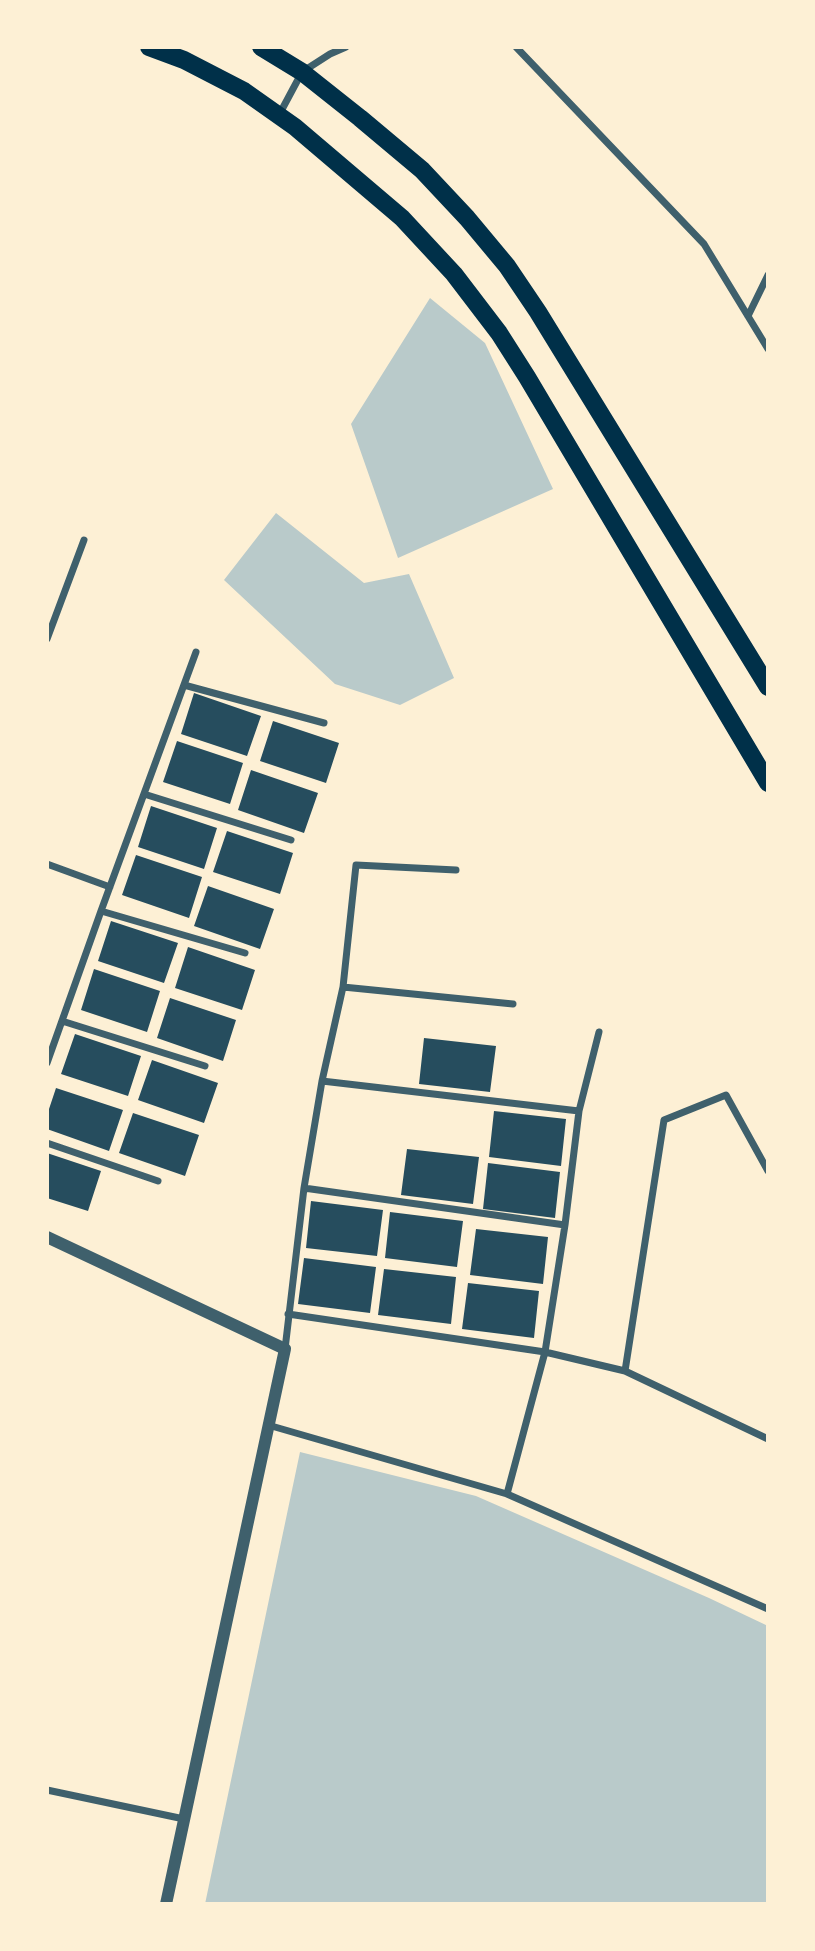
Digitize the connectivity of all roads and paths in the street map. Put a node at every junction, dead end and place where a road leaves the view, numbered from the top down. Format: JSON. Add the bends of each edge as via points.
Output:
{"nodes":[{"id":1,"x":149,"y":47,"type":"edge"},
{"id":2,"x":261,"y":47,"type":"edge"},
{"id":3,"x":346,"y":47,"type":"edge"},
{"id":4,"x":516,"y":47,"type":"edge"},
{"id":5,"x":302,"y":72,"type":"junction"},
{"id":6,"x":278,"y":115,"type":"junction"},
{"id":7,"x":768,"y":275,"type":"edge"},
{"id":8,"x":748,"y":316,"type":"junction"},
{"id":9,"x":768,"y":349,"type":"edge"},
{"id":10,"x":84,"y":540,"type":"dead end"},
{"id":11,"x":47,"y":639,"type":"edge"},
{"id":12,"x":196,"y":652,"type":"dead end"},
{"id":13,"x":184,"y":685,"type":"junction"},
{"id":14,"x":768,"y":687,"type":"edge"},
{"id":15,"x":324,"y":723,"type":"dead end"},
{"id":16,"x":768,"y":783,"type":"edge"},
{"id":17,"x":144,"y":794,"type":"junction"},
{"id":18,"x":291,"y":841,"type":"dead end"},
{"id":19,"x":47,"y":864,"type":"edge"},
{"id":20,"x":456,"y":870,"type":"dead end"},
{"id":21,"x":110,"y":887,"type":"junction"},
{"id":22,"x":101,"y":911,"type":"junction"},
{"id":23,"x":245,"y":953,"type":"dead end"},
{"id":24,"x":343,"y":986,"type":"junction"},
{"id":25,"x":513,"y":1004,"type":"dead end"},
{"id":26,"x":62,"y":1021,"type":"junction"},
{"id":27,"x":599,"y":1032,"type":"dead end"},
{"id":28,"x":47,"y":1063,"type":"edge"},
{"id":29,"x":205,"y":1066,"type":"dead end"},
{"id":30,"x":322,"y":1081,"type":"junction"},
{"id":31,"x":579,"y":1111,"type":"junction"},
{"id":32,"x":47,"y":1143,"type":"edge"},
{"id":33,"x":768,"y":1171,"type":"edge"},
{"id":34,"x":158,"y":1181,"type":"dead end"},
{"id":35,"x":304,"y":1188,"type":"junction"},
{"id":36,"x":565,"y":1225,"type":"junction"},
{"id":37,"x":47,"y":1237,"type":"edge"},
{"id":38,"x":288,"y":1314,"type":"junction"},
{"id":39,"x":285,"y":1349,"type":"junction"},
{"id":40,"x":545,"y":1352,"type":"junction"},
{"id":41,"x":625,"y":1371,"type":"junction"},
{"id":42,"x":268,"y":1425,"type":"junction"},
{"id":43,"x":768,"y":1439,"type":"edge"},
{"id":44,"x":507,"y":1494,"type":"junction"},
{"id":45,"x":768,"y":1609,"type":"edge"},
{"id":46,"x":47,"y":1790,"type":"edge"},
{"id":47,"x":184,"y":1819,"type":"junction"},
{"id":48,"x":166,"y":1904,"type":"edge"}],
"edges":[{"from":1,"to":6,"type":"main road","via":[[196,66]]},
{"from":2,"to":5,"type":"main road"},
{"from":3,"to":5,"type":"street"},
{"from":4,"to":8,"type":"street","via":[[704,244]]},
{"from":5,"to":6,"type":"street"},
{"from":5,"to":14,"type":"main road","via":[[422,170],[507,266]]},
{"from":6,"to":16,"type":"main road","via":[[402,218],[454,274],[499,333]]},
{"from":7,"to":8,"type":"street"},
{"from":8,"to":9,"type":"street"},
{"from":10,"to":11,"type":"street"},
{"from":12,"to":13,"type":"street"},
{"from":13,"to":15,"type":"street"},
{"from":13,"to":17,"type":"street"},
{"from":17,"to":18,"type":"street"},
{"from":17,"to":21,"type":"street"},
{"from":19,"to":21,"type":"street"},
{"from":20,"to":24,"type":"street","via":[[356,864]]},
{"from":21,"to":22,"type":"street"},
{"from":22,"to":23,"type":"street"},
{"from":22,"to":26,"type":"street"},
{"from":24,"to":25,"type":"street"},
{"from":24,"to":30,"type":"street"},
{"from":26,"to":28,"type":"street"},
{"from":26,"to":29,"type":"street"},
{"from":27,"to":31,"type":"street"},
{"from":30,"to":31,"type":"street"},
{"from":30,"to":35,"type":"street"},
{"from":31,"to":36,"type":"street"},
{"from":32,"to":34,"type":"street"},
{"from":33,"to":41,"type":"street","via":[[726,1095],[664,1120]]},
{"from":35,"to":36,"type":"street"},
{"from":35,"to":38,"type":"street"},
{"from":36,"to":40,"type":"street"},
{"from":37,"to":39,"type":"street"},
{"from":38,"to":39,"type":"street"},
{"from":38,"to":40,"type":"street"},
{"from":39,"to":42,"type":"street"},
{"from":40,"to":41,"type":"street"},
{"from":40,"to":44,"type":"street"},
{"from":41,"to":43,"type":"street"},
{"from":42,"to":44,"type":"street"},
{"from":42,"to":47,"type":"street"},
{"from":44,"to":45,"type":"street"},
{"from":46,"to":47,"type":"street"},
{"from":47,"to":48,"type":"street"}]}
